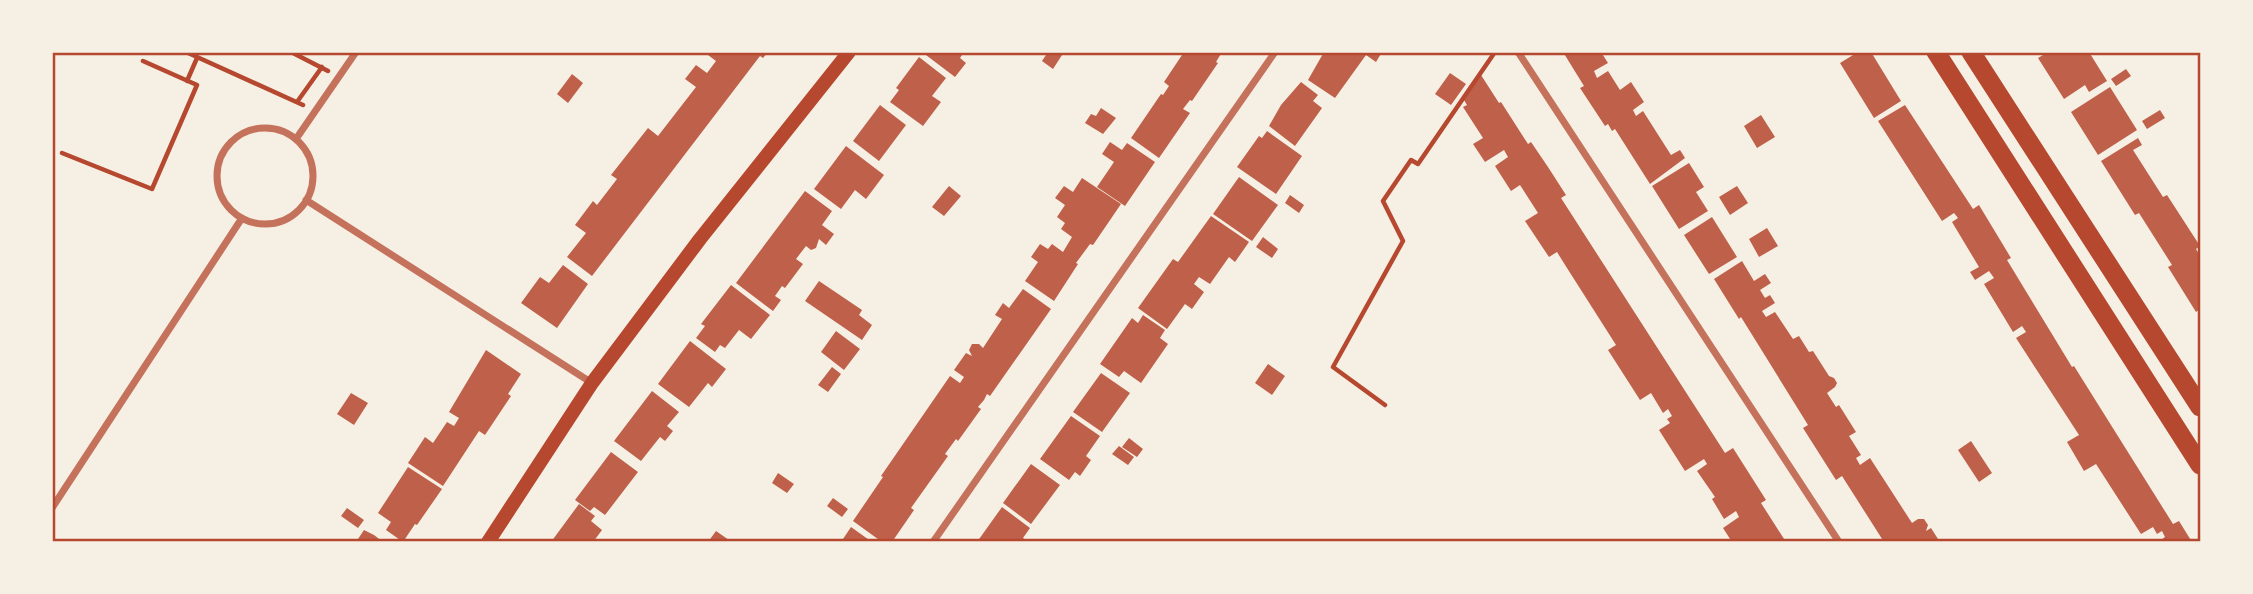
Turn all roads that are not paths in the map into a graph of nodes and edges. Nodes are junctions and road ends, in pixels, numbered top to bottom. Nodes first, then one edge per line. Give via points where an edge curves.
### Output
1 (356, 52) edge
2 (849, 52) edge
3 (1275, 52) edge
4 (1518, 52) edge
5 (1936, 52) edge
6 (1971, 52) edge
7 (296, 139) junction
8 (306, 200) junction
9 (242, 218) junction
10 (592, 383) junction
11 (2200, 407) edge
12 (2200, 466) edge
13 (52, 508) edge
14 (488, 541) edge
15 (933, 541) edge
16 (1839, 541) edge

1 - 7 street
2 - 10 main road
3 - 15 street
4 - 16 street
5 - 12 highway
6 - 11 highway
7 - 8 street via 313,168
7 - 9 street via 272,128 256,129 227,146 219,160 220,193
8 - 9 street via 291,216 275,223
8 - 10 street
9 - 13 street
10 - 14 main road

